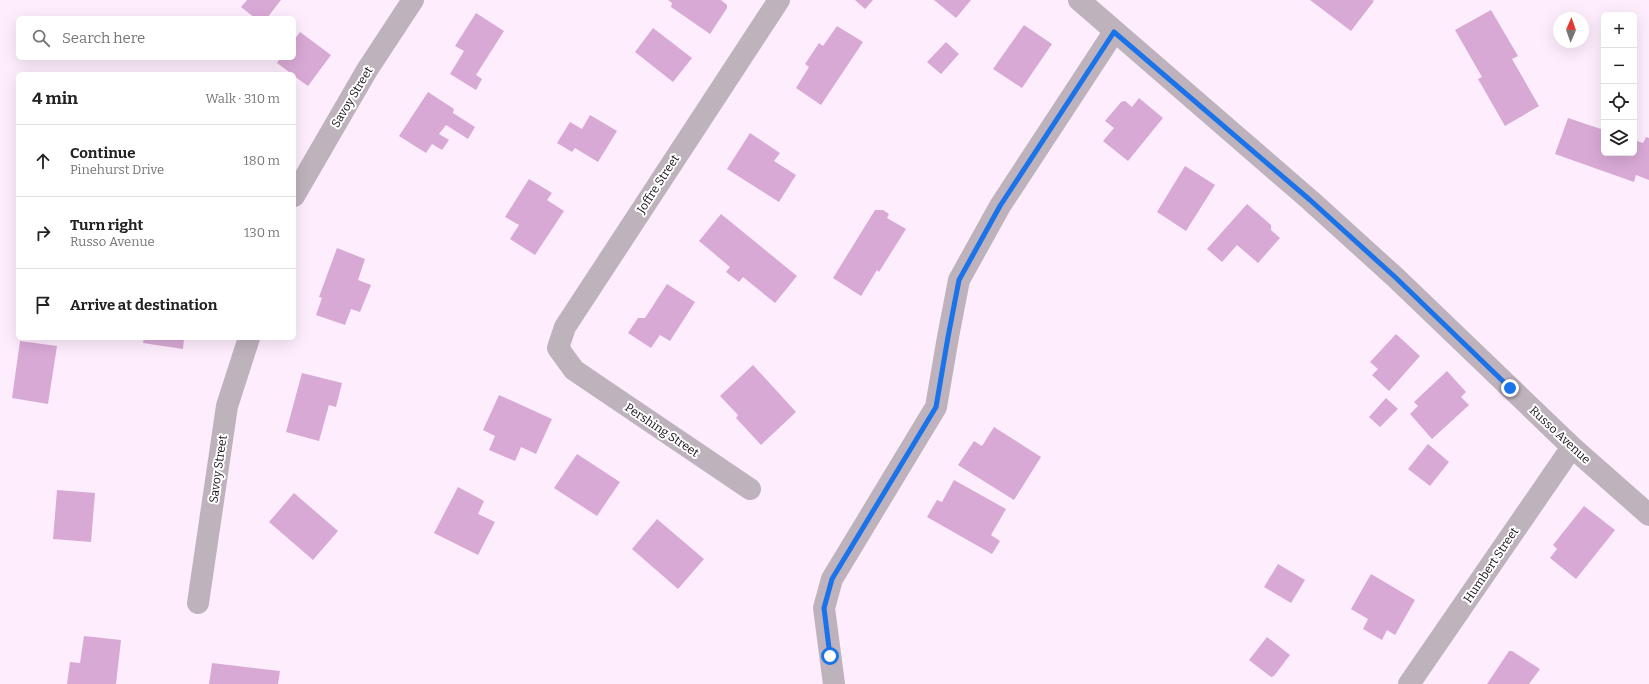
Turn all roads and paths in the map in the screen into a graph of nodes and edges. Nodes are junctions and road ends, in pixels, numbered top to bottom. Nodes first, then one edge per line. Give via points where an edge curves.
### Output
1 (413, 0) edge
2 (779, 0) edge
3 (1079, 0) edge
4 (1114, 32) junction
5 (296, 193) edge
6 (248, 340) edge
7 (574, 370) joint
8 (1572, 447) junction
9 (750, 489) dead end
10 (1649, 515) edge
11 (198, 603) dead end
12 (834, 684) edge
13 (1409, 684) edge

1 - 5 street, Savoy Street via 367,70
2 - 7 street, Joffre Street via 565,327 558,348
3 - 4 street, Russo Avenue
4 - 8 street, Russo Avenue via 1395,277
4 - 12 street via 1000,206 959,280 936,407 832,579 824,608
6 - 11 street, Savoy Street via 227,406
7 - 9 street, Pershing Street
8 - 10 street, Russo Avenue
8 - 13 street, Humbert Street

